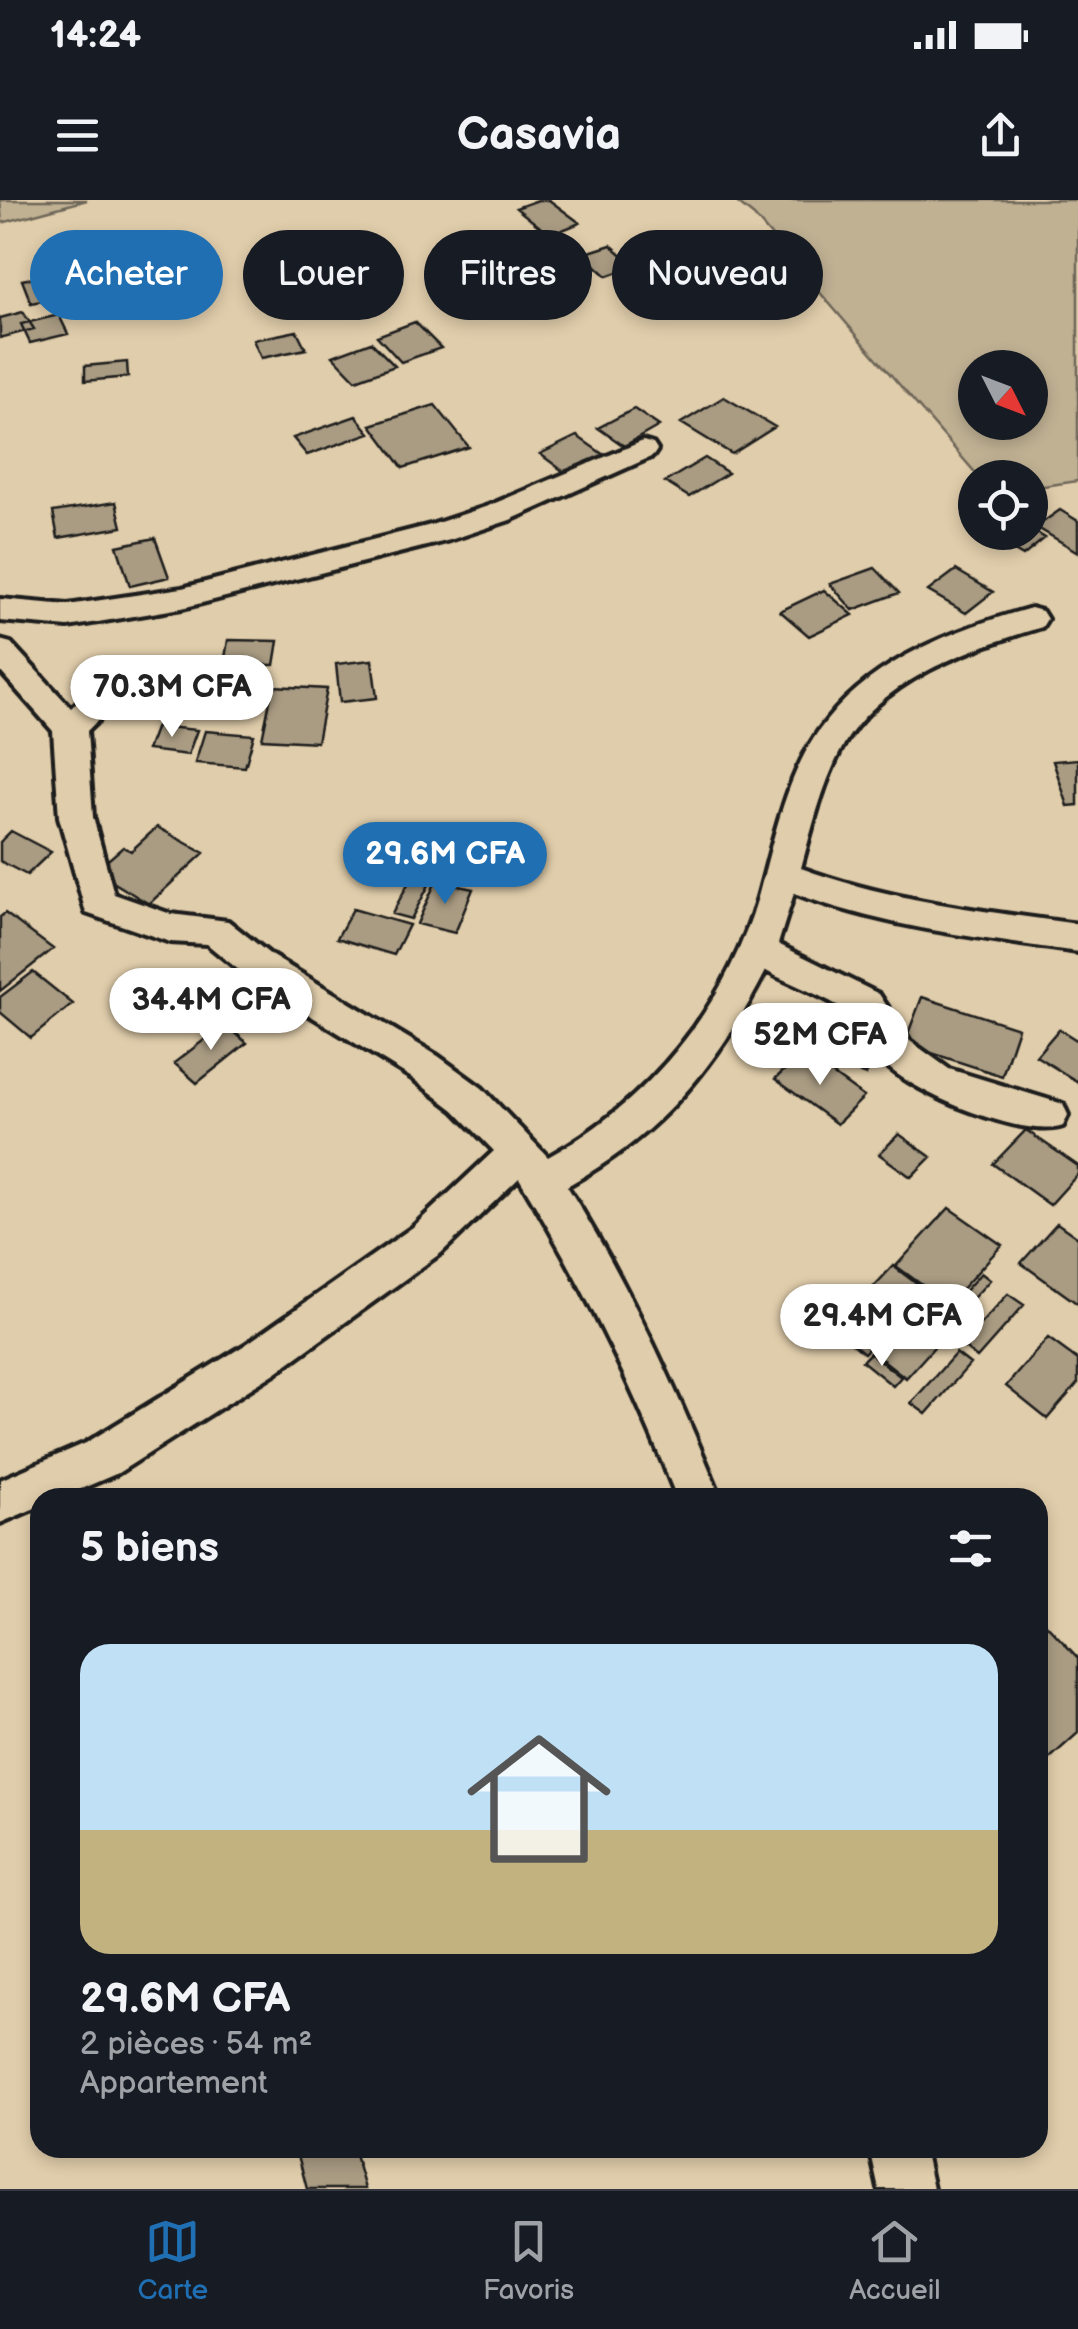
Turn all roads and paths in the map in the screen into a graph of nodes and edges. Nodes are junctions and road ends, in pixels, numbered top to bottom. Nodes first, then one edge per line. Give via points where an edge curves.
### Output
1 (644, 450) dead end
2 (0, 610) edge
3 (1031, 619) dead end
4 (0, 650) edge
5 (239, 684) dead end
6 (70, 728) junction
7 (781, 874) junction
8 (1078, 938) edge
9 (757, 950) junction
10 (1049, 1115) dead end
11 (530, 1167) junction
12 (32, 1488) edge
13 (695, 1488) edge
14 (30, 1489) edge
15 (0, 1502) edge
16 (899, 2158) edge
17 (906, 2189) edge

1 - 2 street via 439,533 182,598 68,616
3 - 7 street via 966,638 895,676 835,732
4 - 6 street
5 - 6 street via 156,674 120,683
6 - 11 street via 68,770 78,836 98,903 170,928 214,931 309,999 426,1066 468,1099
7 - 8 street via 853,901 927,917
7 - 9 street
9 - 10 street via 866,1004 897,1052 935,1080
9 - 11 street via 710,1032 636,1120 592,1152
11 - 12 street via 260,1360 102,1458
11 - 13 street via 582,1245
14 - 15 street
16 - 17 street

